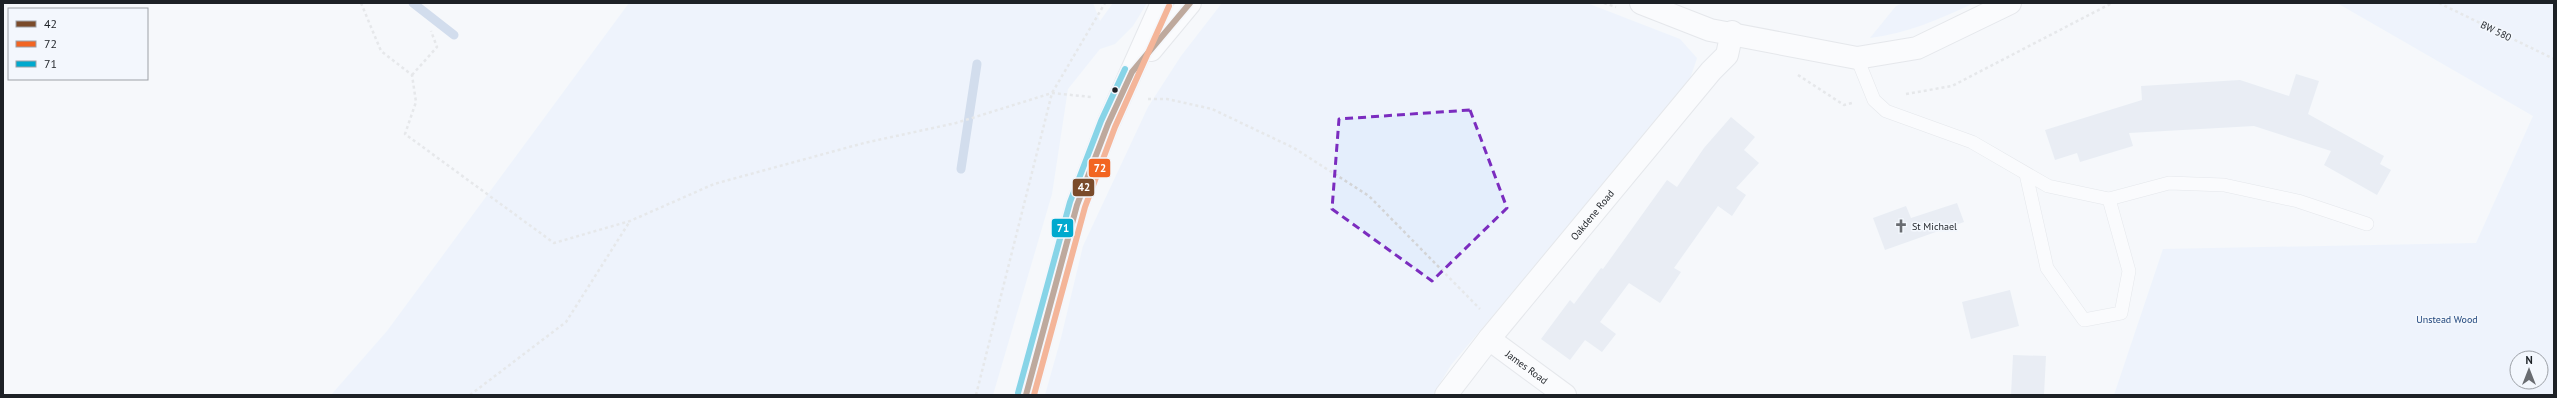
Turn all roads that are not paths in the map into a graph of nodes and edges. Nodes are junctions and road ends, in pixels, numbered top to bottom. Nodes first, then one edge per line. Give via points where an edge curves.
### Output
1 (1162, 3) edge
2 (1190, 3) edge
3 (1641, 3) edge
4 (2010, 3) edge
5 (1732, 32) junction
6 (1857, 58) junction
7 (1132, 72) junction
8 (2026, 174) junction
9 (2109, 199) junction
10 (2367, 224) dead end
11 (1494, 333) junction
12 (1026, 395) edge
13 (1446, 395) edge
14 (1565, 395) edge

1 - 7 main road
2 - 7 main road
3 - 5 main road via 1710,30
4 - 6 main road via 1917,48
5 - 6 main road via 1783,45
5 - 11 main road, Oakdene Road via 1727,55
6 - 8 lane via 1874,100 1886,111 1972,142
7 - 12 main road via 1077,205
8 - 9 lane via 2048,186
8 - 9 lane via 2047,268 2084,320 2122,313 2130,271
9 - 10 lane via 2169,183 2224,185 2298,201
11 - 13 main road, Oakdene Road
11 - 14 main road, James Road

